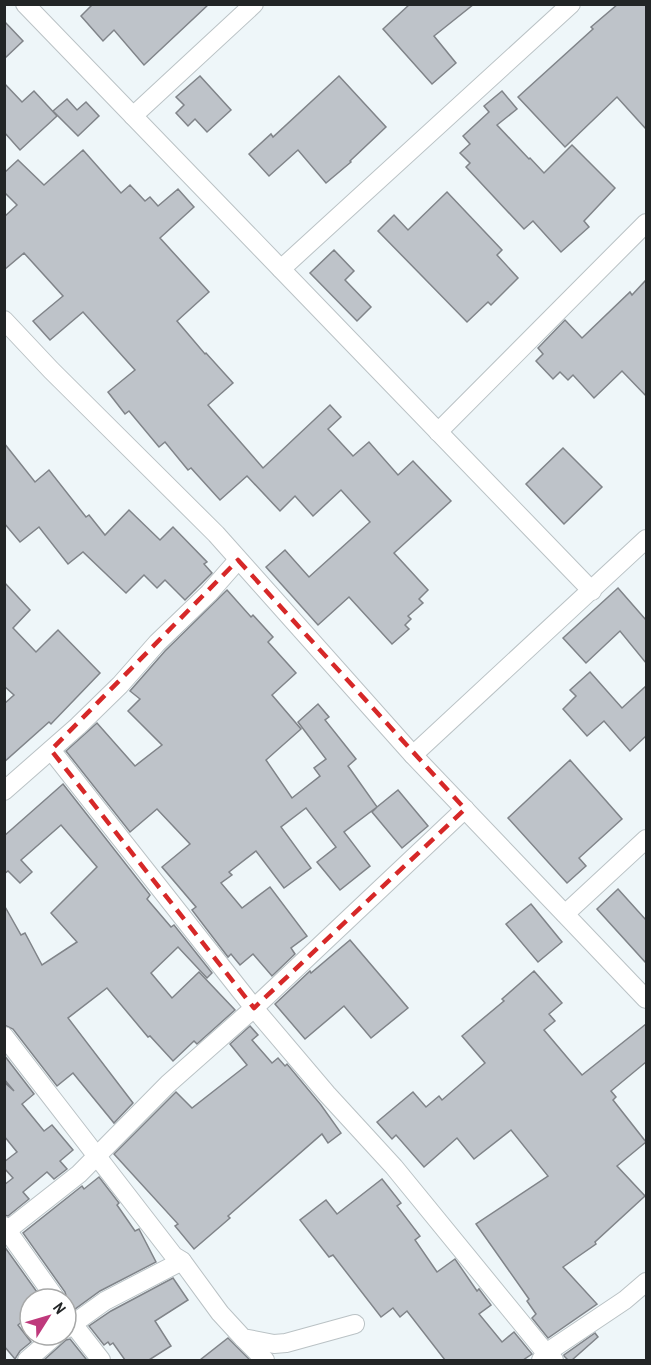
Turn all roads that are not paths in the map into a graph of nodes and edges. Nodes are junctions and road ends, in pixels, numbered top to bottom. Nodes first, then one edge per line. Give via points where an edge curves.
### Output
1 (25, 4) edge
2 (254, 4) edge
3 (572, 4) edge
4 (133, 116) junction
5 (646, 223) edge
6 (281, 270) junction
7 (4, 320) edge
8 (438, 432) junction
9 (646, 538) edge
10 (238, 560) junction
11 (592, 591) junction
12 (51, 750) junction
13 (413, 755) junction
14 (4, 791) edge
15 (465, 809) junction
16 (646, 839) edge
17 (565, 914) junction
18 (646, 999) edge
19 (254, 1008) junction
20 (4, 1036) edge
21 (98, 1155) junction
22 (6, 1230) edge
23 (182, 1261) junction
24 (646, 1282) edge
25 (47, 1287) edge
26 (78, 1317) edge
27 (355, 1324) dead end
28 (78, 1334) edge
29 (243, 1338) junction
30 (43, 1347) edge
31 (547, 1358) edge
32 (27, 1360) edge
33 (101, 1360) edge
34 (265, 1360) edge

1 - 4 street
2 - 4 street
3 - 6 street
4 - 6 street
5 - 8 street
6 - 8 street
7 - 10 street
8 - 11 street
9 - 11 street
10 - 12 street via 120,685
10 - 13 street
11 - 13 street
12 - 14 street
12 - 19 street
13 - 15 street
15 - 17 street
15 - 19 street
16 - 17 street
17 - 18 street
19 - 21 street via 168,1084
19 - 31 street via 394,1167
20 - 21 street
21 - 22 street
21 - 23 street via 174,1256
22 - 25 street
23 - 26 street
23 - 29 street
24 - 31 street
27 - 29 street via 286,1343
28 - 33 street
29 - 34 street
30 - 32 street

